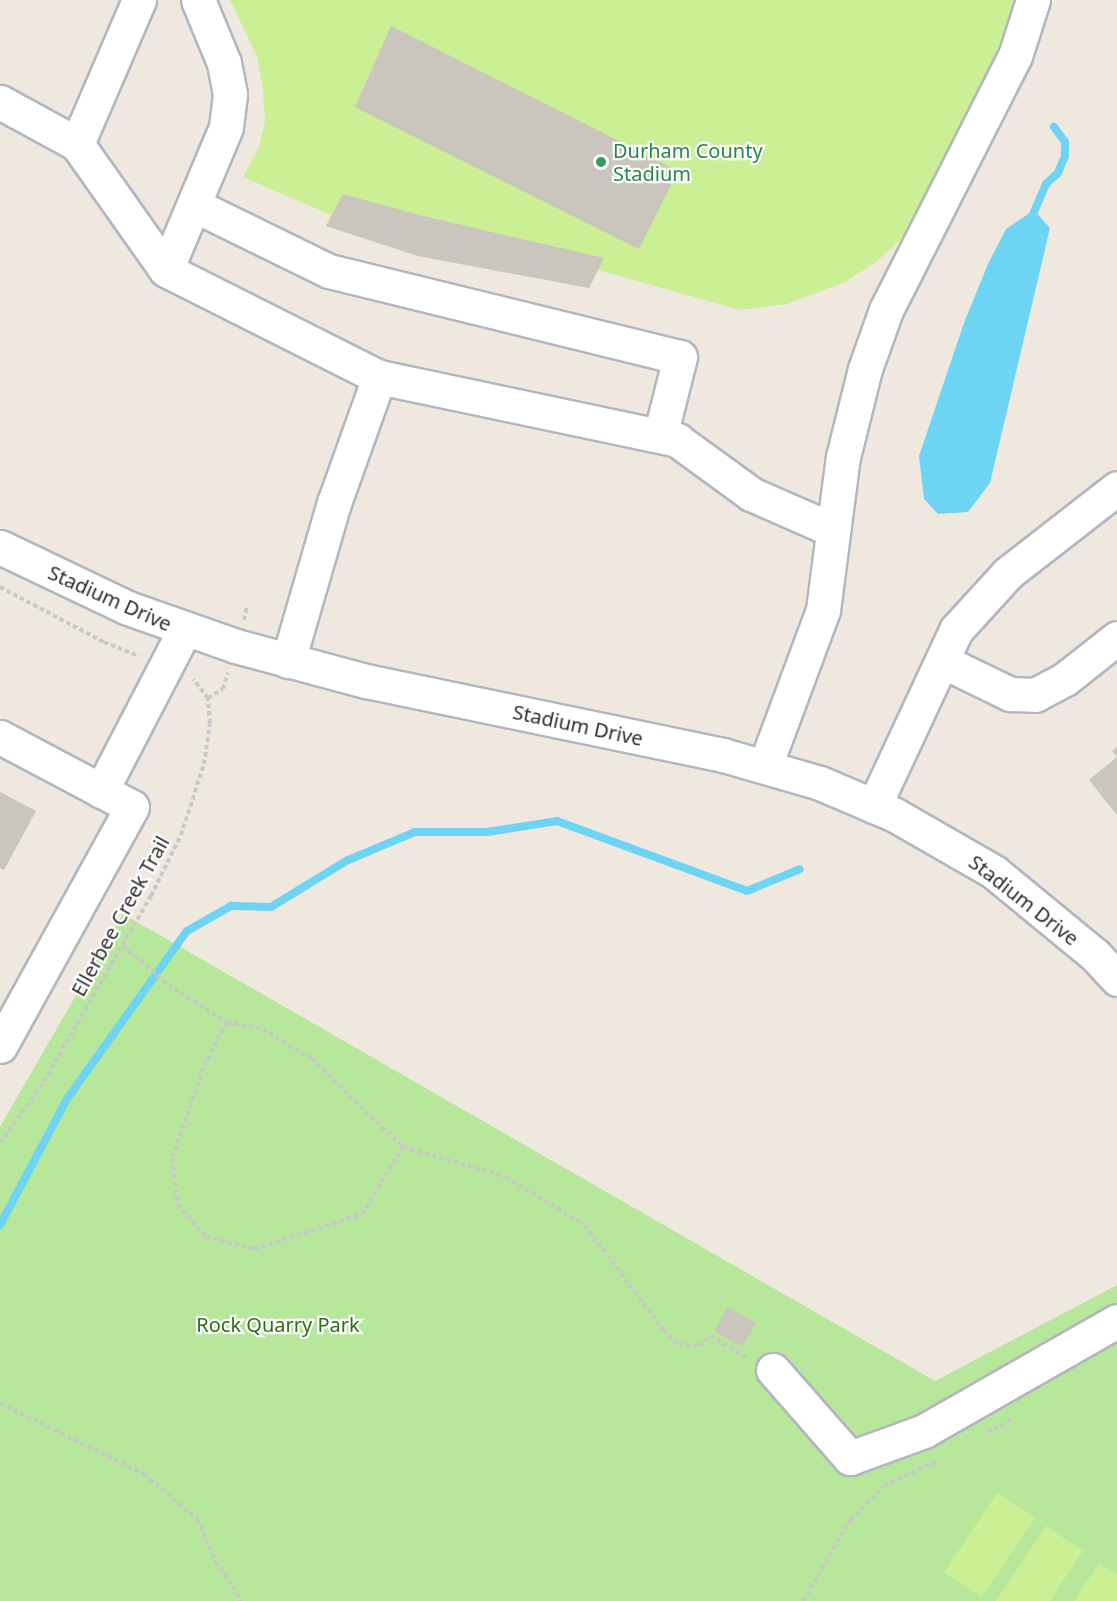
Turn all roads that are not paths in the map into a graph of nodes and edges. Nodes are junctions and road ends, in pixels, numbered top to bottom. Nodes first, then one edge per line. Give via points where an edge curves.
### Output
1 (140, 0) edge
2 (198, 0) edge
3 (1033, 0) edge
4 (0, 102) edge
5 (77, 144) junction
6 (194, 205) junction
7 (166, 270) junction
8 (379, 377) junction
9 (660, 436) junction
10 (1117, 488) edge
11 (833, 530) junction
12 (0, 546) edge
13 (184, 631) junction
14 (1117, 638) edge
15 (288, 661) junction
16 (942, 661) junction
17 (0, 737) edge
18 (765, 766) junction
19 (101, 791) junction
20 (874, 806) junction
21 (1117, 979) edge
22 (0, 1046) edge
23 (1117, 1321) edge
24 (773, 1370) road end

1 - 5 street
2 - 6 street via 224,63 230,94 226,127
3 - 11 street via 1015,56 886,310 865,369 843,457
4 - 5 street
5 - 7 street
6 - 7 street
6 - 9 street via 329,271 680,357
7 - 8 street
8 - 9 street
8 - 15 street via 334,503
9 - 11 street via 677,440 751,494
10 - 16 street via 983,597 956,630
11 - 18 street via 823,610
12 - 13 street, Stadium Drive
13 - 15 street, Stadium Drive
13 - 19 street
14 - 16 street via 1065,679 1035,695 1010,694
15 - 18 street, Stadium Drive
16 - 20 street
17 - 19 street
18 - 20 street, Stadium Drive
19 - 22 street via 132,807
20 - 21 street, Stadium Drive via 994,872 1046,913
23 - 24 street via 924,1431 850,1458

